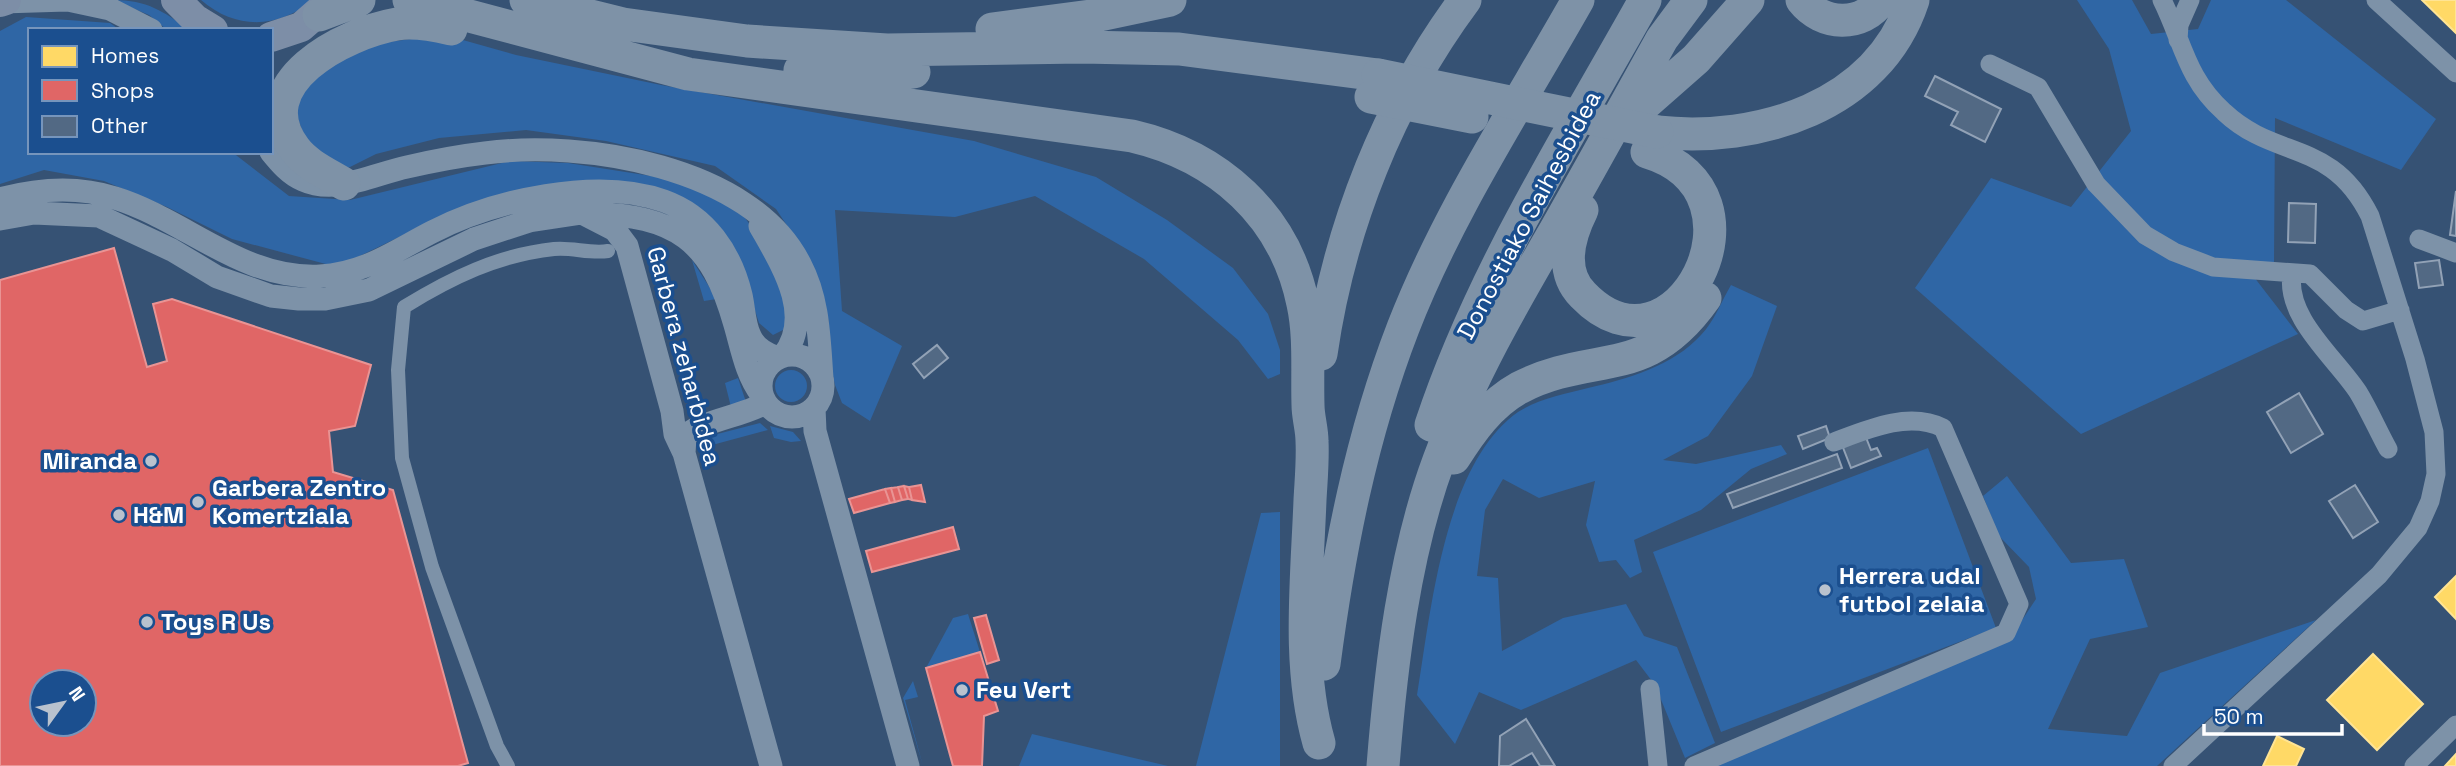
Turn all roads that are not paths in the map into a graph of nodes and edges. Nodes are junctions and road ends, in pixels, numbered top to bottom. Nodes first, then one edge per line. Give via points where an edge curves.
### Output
1 (67, 0) edge
2 (359, 0) edge
3 (410, 0) edge
4 (526, 0) edge
5 (1102, 0) edge
6 (1170, 0) edge
7 (1465, 0) edge
8 (1578, 0) edge
9 (1645, 0) edge
10 (1691, 0) edge
11 (1748, 0) edge
12 (1802, 0) edge
13 (1881, 0) edge
14 (1913, 0) edge
15 (2162, 0) edge
16 (2190, 0) edge
17 (2376, 0) edge
18 (3, 1) edge
19 (175, 1) edge
20 (325, 7) edge
21 (146, 28) edge
22 (210, 28) edge
23 (909, 38) junction
24 (2178, 41) junction
25 (276, 42) edge
26 (822, 44) junction
27 (599, 52) junction
28 (1990, 64) dead end
29 (2456, 73) edge
30 (688, 74) junction
31 (1375, 86) junction
32 (1647, 131) junction
33 (258, 154) edge
34 (273, 154) edge
35 (303, 181) junction
36 (344, 184) junction
37 (0, 199) edge
38 (750, 208) junction
39 (583, 213) junction
40 (0, 219) edge
41 (2419, 239) dead end
42 (608, 251) dead end
43 (2456, 253) edge
44 (2292, 273) junction
45 (742, 300) junction
46 (2394, 312) junction
47 (798, 323) junction
48 (781, 357) junction
49 (822, 378) junction
50 (763, 399) junction
51 (814, 408) junction
52 (1312, 441) junction
53 (1834, 442) dead end
54 (2388, 449) dead end
55 (684, 453) junction
56 (1424, 508) junction
57 (1650, 689) dead end
58 (2456, 725) edge
59 (1319, 755) edge
60 (508, 766) edge
61 (771, 766) edge
62 (908, 766) edge
63 (1365, 766) edge
64 (1382, 766) edge
65 (1658, 766) edge
66 (1693, 766) edge
67 (2173, 766) edge
68 (2414, 766) edge

1 - 18 street
1 - 21 street via 110,9
2 - 20 highway
3 - 27 highway
4 - 26 highway via 671,33
5 - 23 highway
6 - 23 highway via 1099,15
7 - 52 highway via 1419,73 1370,170 1327,313
8 - 59 highway via 1482,162 1403,328 1354,485 1331,608
9 - 63 highway, Donostiako Saihesbidea via 1507,249 1435,412 1395,543 1379,631
10 - 32 highway
10 - 56 highway via 1662,39 1480,366 1438,461
11 - 32 highway via 1696,59
12 - 13 highway via 1826,18 1848,21 1863,16
14 - 32 highway via 1884,53 1844,91 1818,107 1786,121 1732,133
15 - 24 street
16 - 24 street via 2179,25
17 - 29 street
19 - 22 main road
20 - 25 main road
23 - 26 highway
24 - 46 street via 2194,76 2225,114 2265,138 2328,164 2357,193 2371,224
26 - 31 highway via 887,50 1179,49
27 - 30 highway
27 - 31 highway via 713,65 841,72 1148,71
28 - 44 street via 2038,87 2096,184 2145,235 2213,267
30 - 36 highway via 593,62 422,23 375,29 310,62 285,96 284,120 296,150
30 - 52 highway via 1132,136 1161,143 1207,164 1262,214 1288,257 1303,304
31 - 32 highway, bridge
32 - 32 highway via 1696,185 1708,211 1711,238 1701,272 1682,300 1658,316 1628,320 1611,316 1579,292 1568,260 1573,228
32 - 56 highway via 1672,140 1699,164 1723,204 1726,242 1708,295 1685,325 1655,348 1609,365 1545,378 1497,402 1463,444
33 - 35 street
34 - 35 street
35 - 36 street
36 - 38 street via 449,158 527,150 676,170 717,186
37 - 45 street via 86,190 141,208 259,268 291,276 321,276 372,264 461,218 521,201 592,191 637,194 668,202 707,229 726,253
38 - 47 street via 784,272
38 - 49 street via 783,238 807,277 817,316
39 - 40 street via 518,224 474,239 369,290 325,299 271,296 244,288 99,216 34,213
39 - 50 street via 655,220 697,247 715,267 752,382
39 - 55 street, Garbera zeharbidea via 624,240 675,434
41 - 43 street
42 - 60 street via 554,249 520,255 464,273 404,307 398,370 402,458 432,567
44 - 46 street via 2310,274 2363,321
44 - 54 street via 2289,291 2315,338 2357,392
45 - 47 street via 755,329 765,339 785,339
45 - 48 street via 754,343 765,353
46 - 67 street via 2430,414 2436,450 2430,501 2418,528 2354,601
47 - 48 street via 793,342
48 - 49 street via 804,358
48 - 50 street via 763,373
49 - 51 street via 822,395
50 - 51 street via 775,413 789,418
50 - 55 street via 752,412 694,428 685,437
51 - 62 street via 815,431
52 - 59 highway via 1306,641 1308,702
53 - 66 street via 1874,427 1926,419 1942,428 2019,604 2006,633
55 - 61 street, Garbera zeharbidea
56 - 64 highway via 1393,664
57 - 65 street
58 - 68 street

